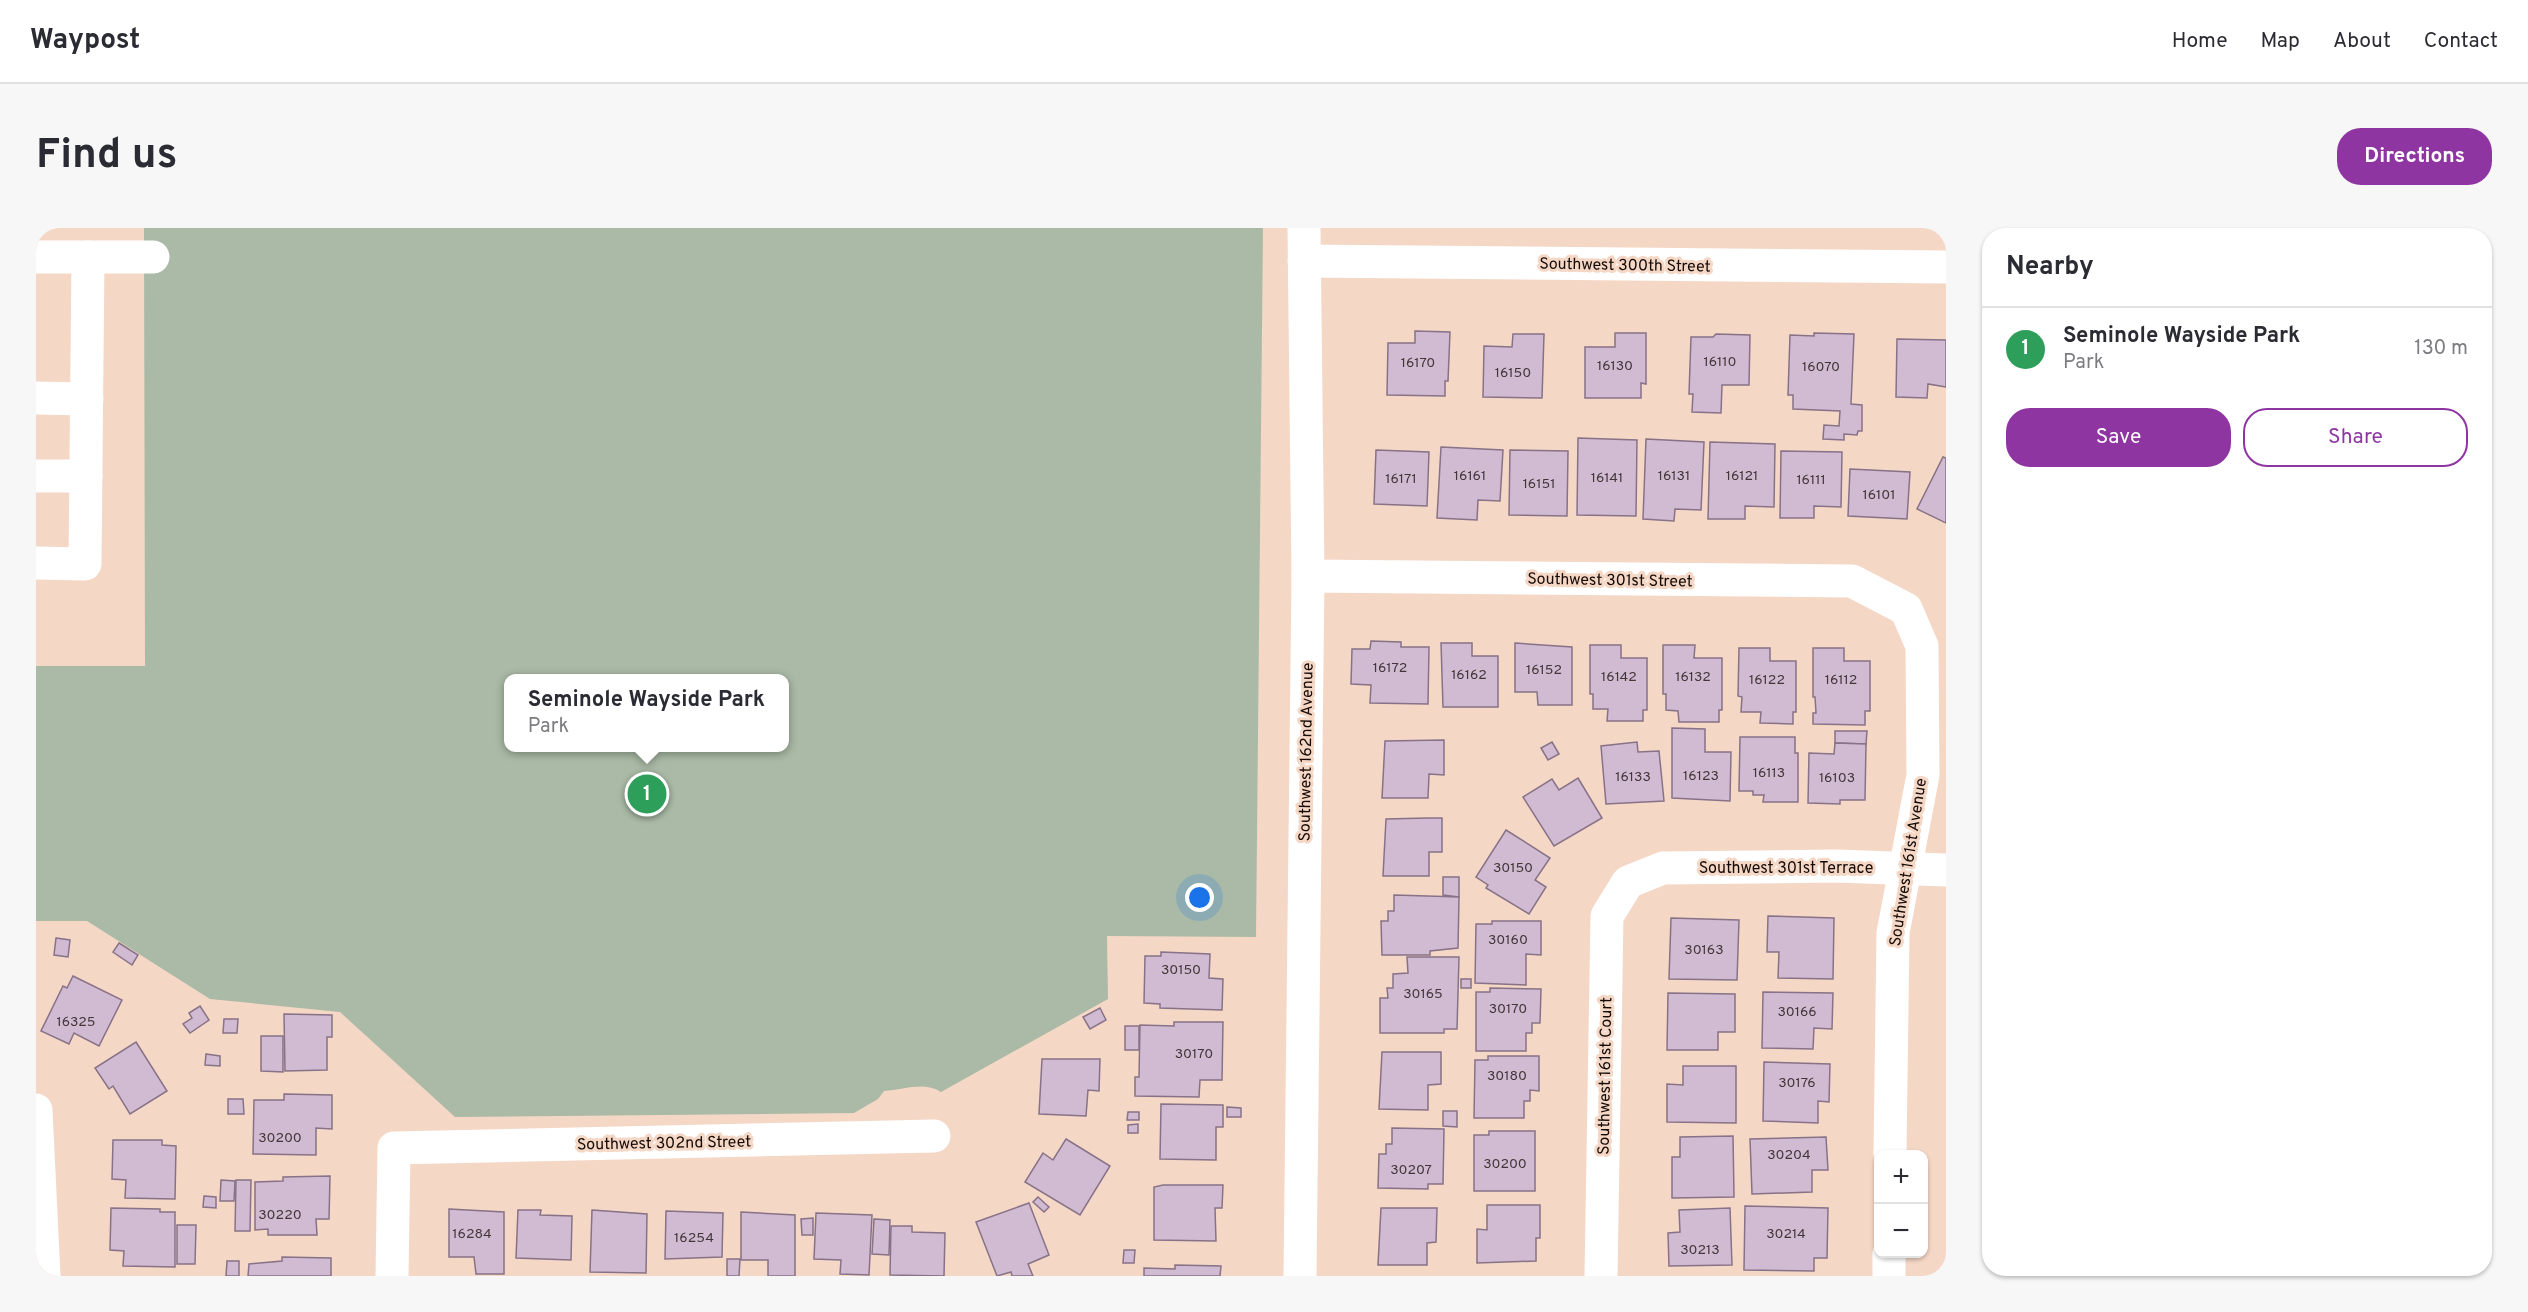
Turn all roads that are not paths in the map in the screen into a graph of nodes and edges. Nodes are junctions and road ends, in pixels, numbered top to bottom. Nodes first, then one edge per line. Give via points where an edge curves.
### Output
1 (1304, 228) edge
2 (36, 257) edge
3 (88, 257) junction
4 (153, 257) dead end
5 (1304, 261) junction
6 (1946, 267) edge
7 (36, 398) edge
8 (87, 399) junction
9 (36, 476) edge
10 (86, 476) junction
11 (36, 563) edge
12 (1308, 576) junction
13 (1906, 609) joint
14 (1905, 868) junction
15 (1946, 870) edge
16 (1628, 882) joint
17 (36, 1110) edge
18 (934, 1136) dead end
19 (1890, 1150) edge
20 (1889, 1258) edge
21 (44, 1276) edge
22 (393, 1276) edge
23 (1300, 1276) edge
24 (1601, 1276) edge
25 (1889, 1276) edge

1 - 5 street, Southwest 162nd Avenue
2 - 3 street
3 - 4 street
3 - 8 street
5 - 6 street, Southwest 300th Street
5 - 12 street, Southwest 162nd Avenue
7 - 8 street
8 - 10 street
9 - 10 street
10 - 11 street via 86,564
12 - 13 street, Southwest 301st Street via 1852,581
12 - 23 street, Southwest 162nd Avenue
13 - 14 street, Southwest 161st Avenue via 1922,646 1923,775
14 - 15 street, Southwest 301st Terrace
14 - 16 street, Southwest 301st Terrace via 1664,868
14 - 19 street, Southwest 161st Avenue via 1893,933
16 - 24 street, Southwest 161st Court via 1607,916
17 - 21 street
18 - 22 street, Southwest 302nd Street via 394,1148
20 - 25 street

